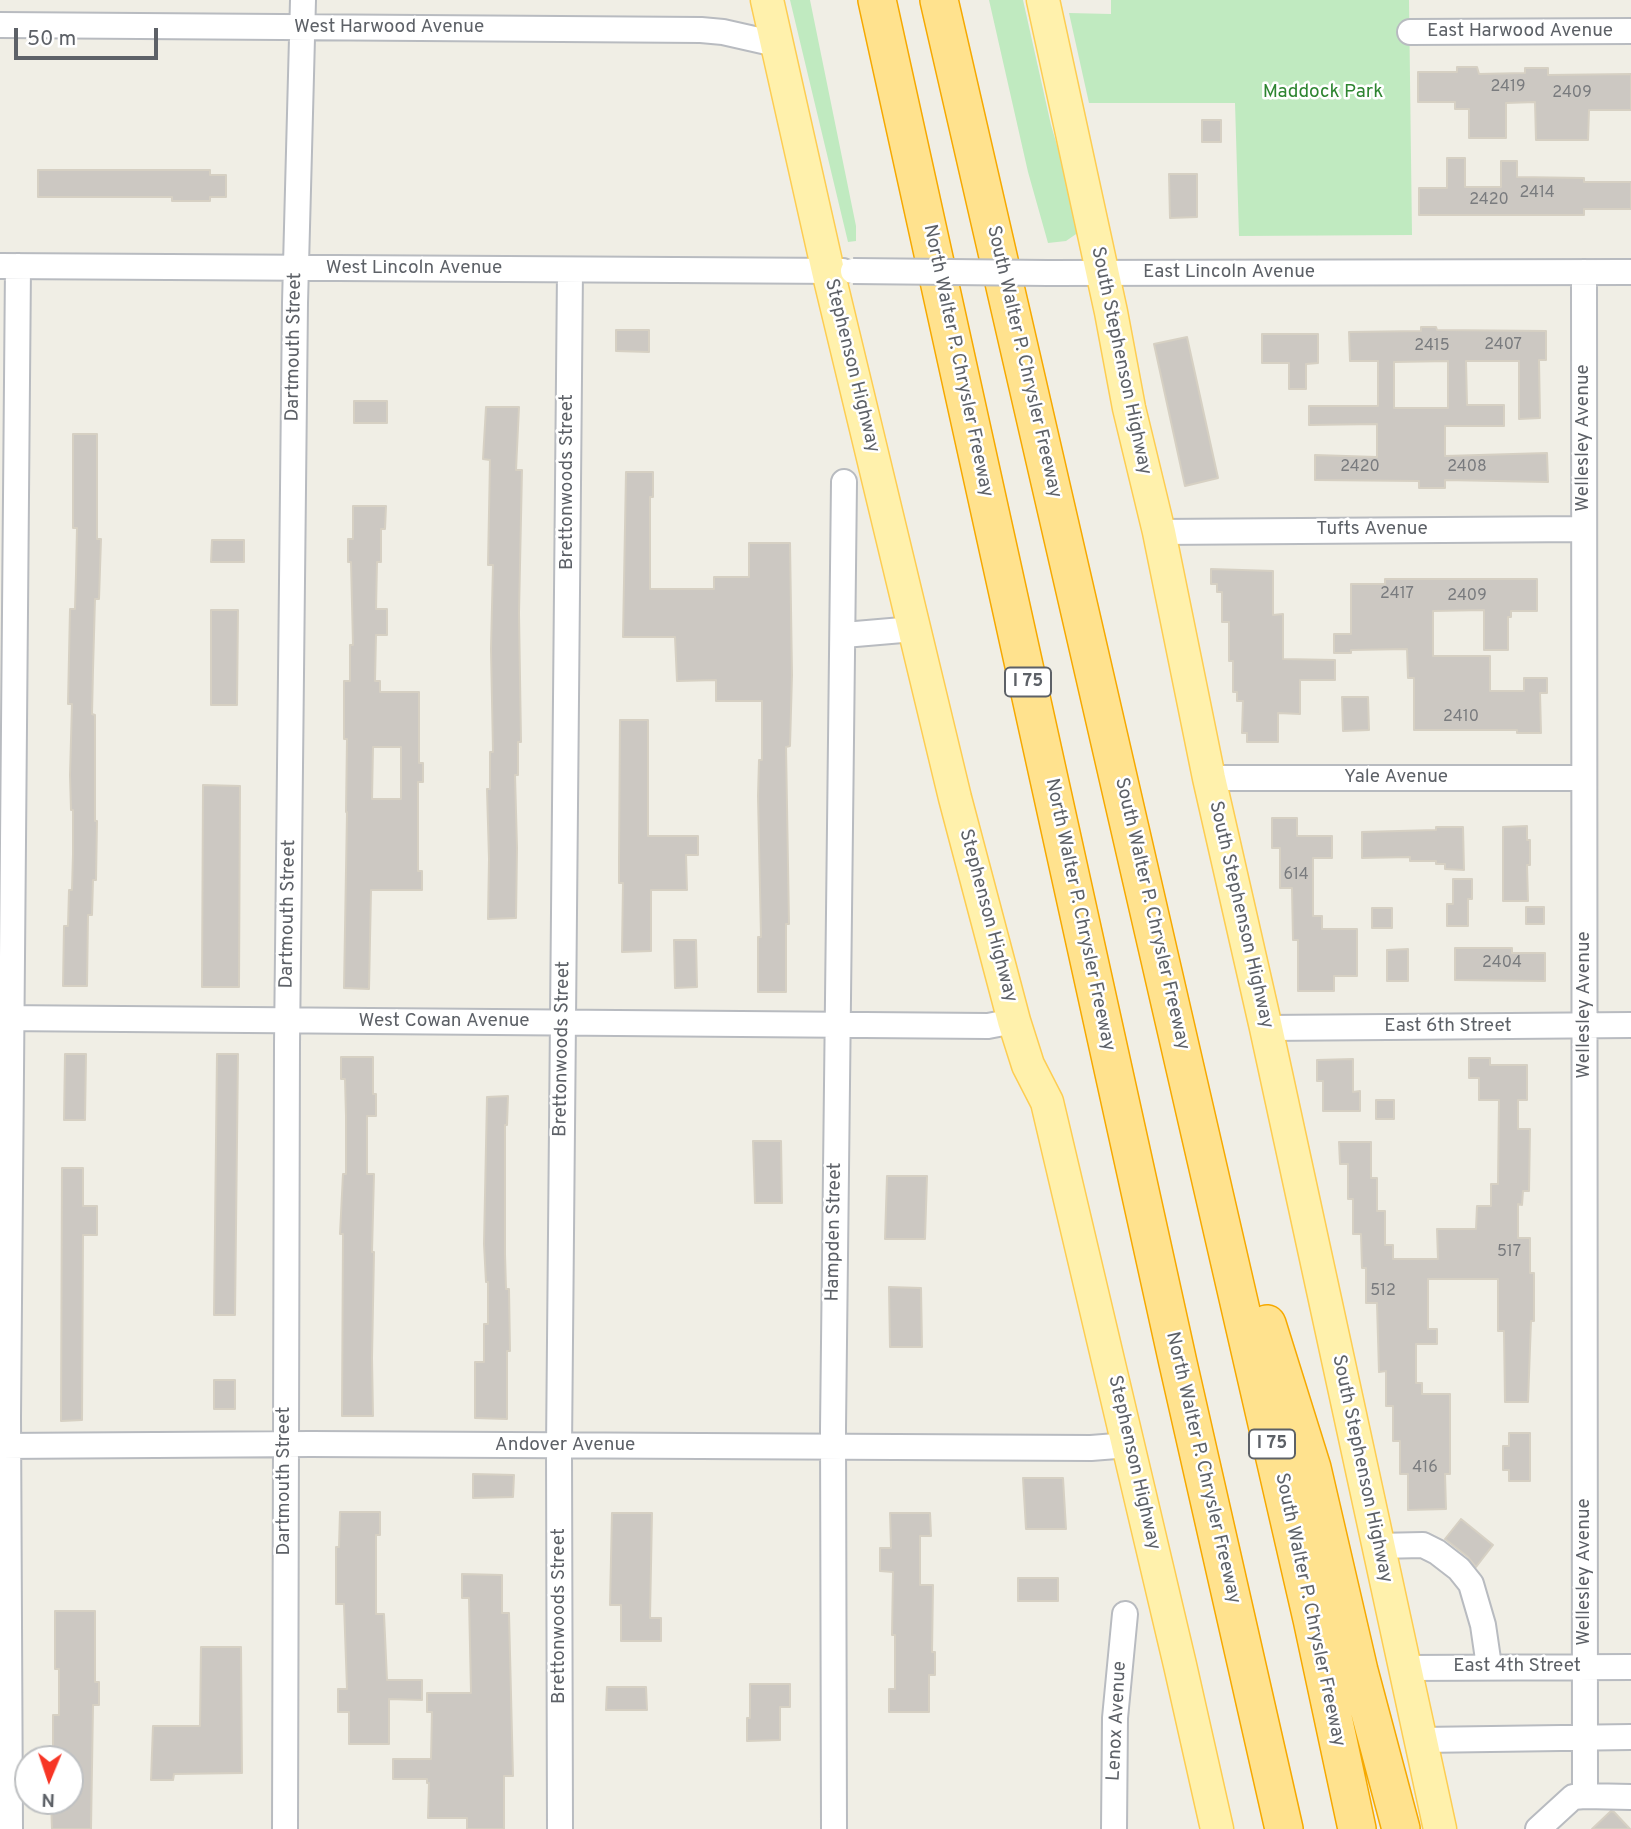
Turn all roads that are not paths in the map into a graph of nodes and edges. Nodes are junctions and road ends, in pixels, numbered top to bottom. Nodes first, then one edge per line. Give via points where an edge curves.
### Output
1 (303, 0) edge
2 (766, 0) edge
3 (877, 0) edge
4 (939, 0) edge
5 (1043, 0) edge
6 (0, 24) edge
7 (302, 27) junction
8 (1631, 31) edge
9 (1410, 32) dead end
10 (776, 44) junction
11 (9, 266) edge
12 (296, 268) junction
13 (570, 270) junction
14 (840, 271) junction
15 (1584, 272) junction
16 (1631, 272) edge
17 (1102, 273) junction
18 (844, 482) dead end
19 (1584, 529) junction
20 (1159, 533) junction
21 (914, 629) junction
22 (844, 635) junction
23 (1209, 778) junction
24 (1584, 778) junction
25 (6, 1018) edge
26 (287, 1021) junction
27 (1014, 1021) junction
28 (564, 1023) junction
29 (838, 1025) junction
30 (1584, 1026) junction
31 (1631, 1026) edge
32 (1266, 1028) junction
33 (1184, 1059) junction
34 (285, 1444) junction
35 (1129, 1445) junction
36 (4, 1446) edge
37 (559, 1447) junction
38 (833, 1447) junction
39 (1377, 1546) junction
40 (1125, 1614) dead end
41 (1489, 1666) junction
42 (1585, 1667) junction
43 (1631, 1667) edge
44 (1404, 1668) junction
45 (1586, 1737) junction
46 (1631, 1737) edge
47 (1421, 1740) junction
48 (1586, 1796) junction
49 (1631, 1797) edge
50 (10, 1829) edge
51 (285, 1829) edge
52 (559, 1829) edge
53 (834, 1829) edge
54 (1114, 1829) edge
55 (1217, 1829) edge
56 (1284, 1829) edge
57 (1357, 1829) edge
58 (1401, 1829) edge
59 (1440, 1829) edge
60 (1538, 1829) edge

1 - 7 street, Dartmouth Street
2 - 10 main road, Stephenson Highway
3 - 56 highway, North Walter P. Chrysler Freeway / I 75
4 - 33 highway, South Walter P. Chrysler Freeway / I 75
5 - 17 main road, South Stephenson Highway
6 - 7 street, West Harwood Avenue
7 - 10 street, West Harwood Avenue via 701,30
7 - 12 street, Dartmouth Street
8 - 9 street, East Harwood Avenue
10 - 14 main road, Stephenson Highway
11 - 12 street, West Lincoln Avenue
11 - 25 street
12 - 13 street, West Lincoln Avenue
12 - 26 street, Dartmouth Street
13 - 14 street, West Lincoln Avenue
13 - 28 street, Brettonwoods Street
14 - 17 street, East Lincoln Avenue, bridge
14 - 21 main road, Stephenson Highway
15 - 16 street, East Lincoln Avenue
15 - 17 street, East Lincoln Avenue
15 - 19 street, Wellesley Avenue
17 - 20 main road, South Stephenson Highway
18 - 22 street, Hampden Street
19 - 20 street, Tufts Avenue
19 - 24 street, Wellesley Avenue
20 - 23 main road, South Stephenson Highway
21 - 22 street
21 - 27 main road, Stephenson Highway
22 - 29 street, Hampden Street
23 - 24 street, Yale Avenue
23 - 32 main road, South Stephenson Highway
24 - 30 street, Wellesley Avenue
25 - 26 street, West Cowan Avenue
25 - 36 street
26 - 28 street, West Cowan Avenue
26 - 34 street, Dartmouth Street
27 - 29 street, West Cowan Avenue via 988,1026
27 - 35 main road, Stephenson Highway via 1028,1065 1047,1102
28 - 29 street, West Cowan Avenue
28 - 37 street, Brettonwoods Street
29 - 38 street, Hampden Street
30 - 31 street, East 6th Street
30 - 32 street, East 6th Street
30 - 42 street, Wellesley Avenue
32 - 39 main road, South Stephenson Highway
33 - 57 highway, South Walter P. Chrysler Freeway / I 75
33 - 58 highway via 1310,1461
34 - 36 street, Andover Avenue
34 - 37 street, Andover Avenue
34 - 51 street, Dartmouth Street
35 - 38 street, Andover Avenue
35 - 55 main road, Stephenson Highway
36 - 50 street
37 - 38 street, Andover Avenue
37 - 52 street, Brettonwoods Street
38 - 53 street, Hampden Street
39 - 41 street via 1423,1545 1459,1569 1471,1584
39 - 44 main road, South Stephenson Highway
40 - 54 street, Lenox Avenue via 1115,1718
41 - 42 street, East 4th Street
41 - 44 street, East 4th Street
42 - 43 street, East 4th Street
42 - 45 street, Wellesley Avenue
44 - 47 main road, South Stephenson Highway
45 - 46 street
45 - 47 street
45 - 48 street, Wellesley Avenue
47 - 59 main road, South Stephenson Highway
48 - 49 street
48 - 60 street via 1573,1797

